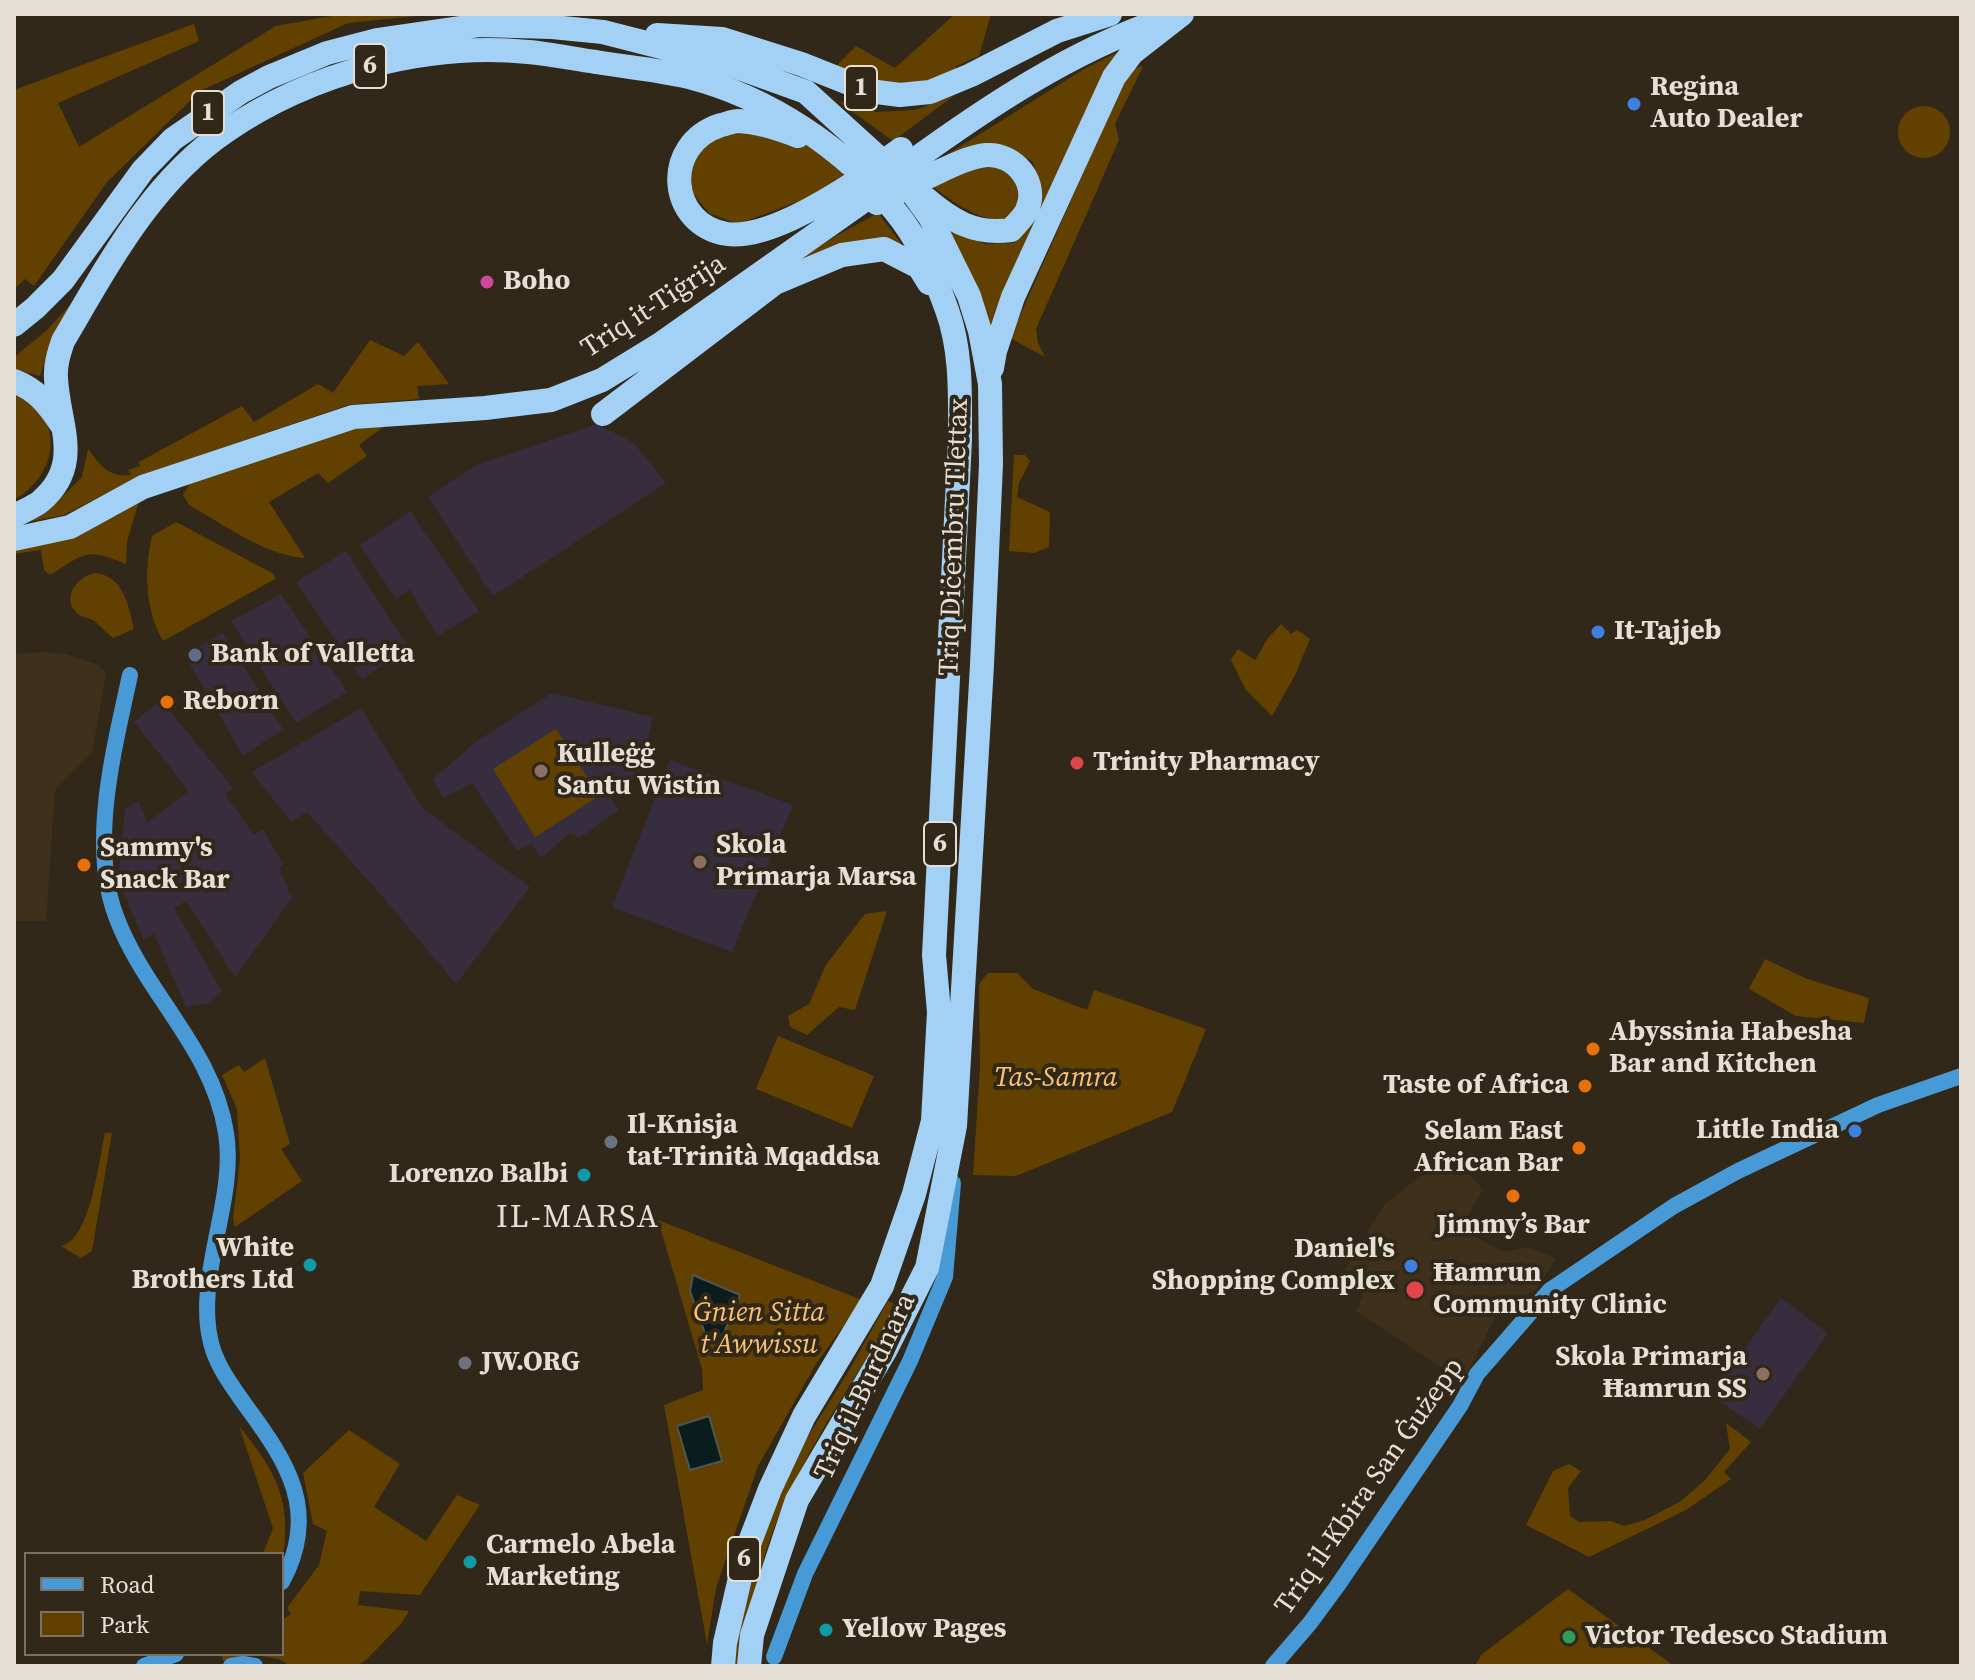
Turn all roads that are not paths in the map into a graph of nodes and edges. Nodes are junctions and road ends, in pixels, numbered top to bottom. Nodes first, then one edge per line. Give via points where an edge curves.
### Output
1 (1110, 14) edge
2 (1135, 14) edge
3 (1180, 14) edge
4 (603, 32) junction
5 (909, 168) junction
6 (861, 190) junction
7 (948, 312) junction
8 (14, 325) edge
9 (14, 381) edge
10 (990, 384) junction
11 (603, 414) dead end
12 (63, 426) junction
13 (14, 516) edge
14 (14, 539) edge
15 (130, 675) dead end
16 (1961, 1076) edge
17 (955, 1126) junction
18 (284, 1578) edge
19 (171, 1656) edge
20 (774, 1657) dead end
21 (144, 1666) edge
22 (231, 1666) edge
23 (255, 1666) edge
24 (723, 1666) edge
25 (749, 1666) edge
26 (1273, 1666) edge

1 - 4 highway, 1 via 1057,31 930,92 900,95 869,91 722,39
2 - 5 highway, Triq it-Tiġrija via 961,107
3 - 5 highway, Triq it-Tiġrija via 1143,26 1023,88 970,119
3 - 10 highway via 1132,53 1114,77 1013,297
4 - 5 highway, Triq Diċembru Tlettax / 6 via 728,64 806,92
4 - 8 highway, Triq Diċembru Tlettax / 1 via 480,25 419,32 327,53 269,77 173,139 143,170 63,280
5 - 6 highway, Triq it-Tiġrija, bridge
5 - 6 highway, bridge
5 - 10 highway, Triq Diċembru Tlettax / 6 via 969,296
6 - 6 highway via 796,135 736,121 693,140 682,157 679,180 693,217 726,234 781,222
6 - 7 highway, Triq Diċembru Tlettax / 6 via 896,211 919,246
6 - 12 highway, Triq Diċembru Tlettax / 6 via 802,129 770,109 688,77 527,51 423,56 338,75 296,91 224,132 143,212 63,341 56,378
6 - 14 highway, Triq it-Tiġrija via 818,232 602,380 551,400 353,417 143,487 70,527
7 - 11 highway via 919,267 884,249 842,255 775,283
7 - 24 highway, Triq Diċembru Tlettax / 6 via 960,375 960,440 934,955 939,1012 933,1121 882,1286 804,1416 746,1552
9 - 12 highway via 44,399
10 - 17 highway, Triq Diċembru Tlettax / 6 via 991,464
12 - 13 highway, Triq Diċembru Tlettax via 67,438 61,476 41,501
15 - 18 main road via 113,755 106,874 117,919 209,1073 222,1107 228,1172 212,1261 211,1342 229,1381 274,1444 296,1491 297,1540
16 - 26 main road, Triq il-Kbira San Ġużepp via 1878,1105 1738,1171 1674,1206 1550,1290 1477,1374 1330,1595
17 - 20 main road, Triq il-Burdnara via 945,1277 910,1361 805,1574
17 - 25 highway, Triq Diċembru Tlettax / 6 via 927,1268 797,1500 752,1635
19 - 21 main road
22 - 23 main road

